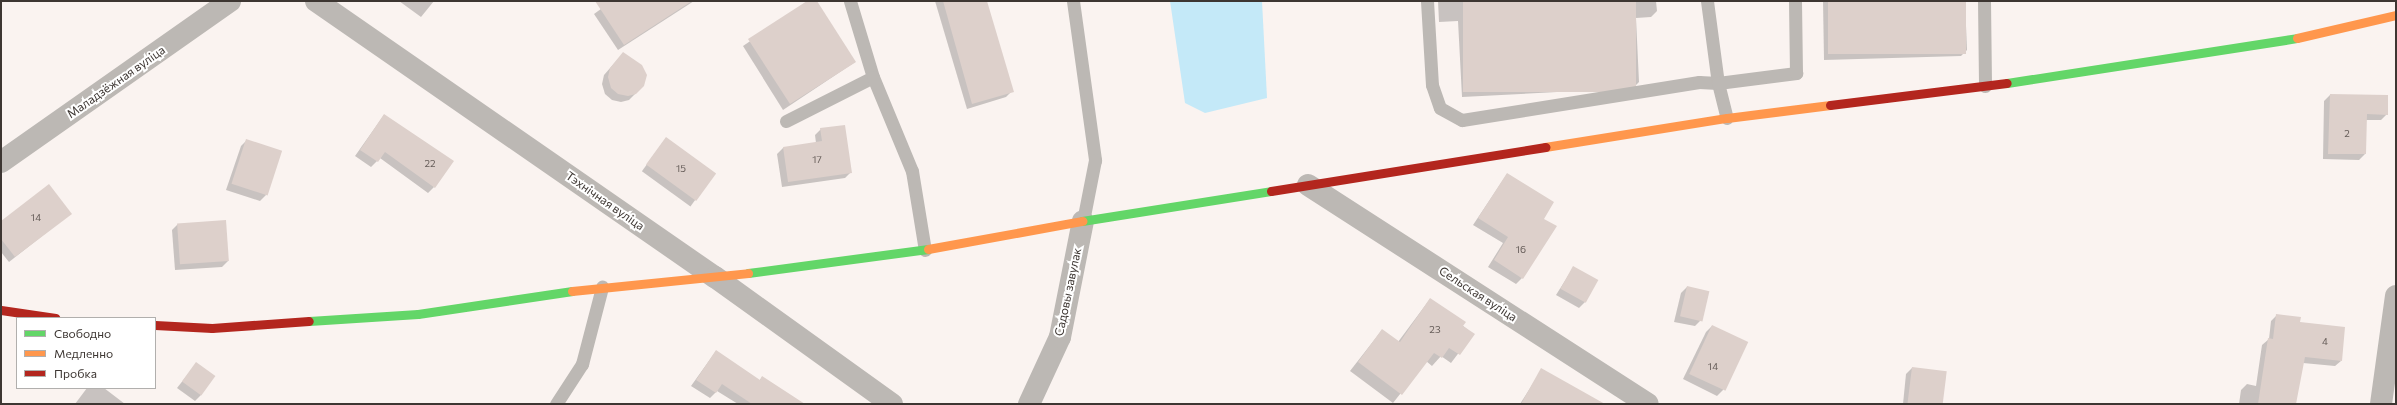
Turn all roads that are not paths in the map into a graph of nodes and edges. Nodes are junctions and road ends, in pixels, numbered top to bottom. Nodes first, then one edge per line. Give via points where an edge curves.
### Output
1 (230, 1) edge
2 (316, 1) edge
3 (850, 1) edge
4 (1073, 1) edge
5 (1427, 1) edge
6 (1707, 1) edge
7 (1795, 1) edge
8 (1984, 1) edge
9 (2396, 16) edge
10 (873, 77) junction
11 (1718, 83) junction
12 (1985, 86) junction
13 (1727, 118) junction
14 (786, 122) dead end
15 (1, 162) edge
16 (1308, 185) junction
17 (1083, 221) junction
18 (925, 250) junction
19 (715, 277) junction
20 (602, 287) junction
21 (2396, 296) edge
22 (1, 310) edge
23 (48, 317) edge
24 (156, 325) edge
25 (556, 404) edge
26 (892, 404) edge
27 (1028, 404) edge
28 (1648, 404) edge
29 (2381, 404) edge

1 - 15 street, Маладзёжная вуліца
2 - 19 street, Тэхнічная вуліца
3 - 10 lane
4 - 17 lane via 1095,160
5 - 11 lane via 1432,85 1440,108 1462,120 1699,82
6 - 11 lane
7 - 11 lane via 1796,73
8 - 12 lane
9 - 12 street via 2307,36
10 - 14 lane
10 - 18 lane via 912,171
11 - 13 lane
12 - 13 street
13 - 16 street
16 - 17 street
16 - 28 street, Сельская вуліца
17 - 18 street
17 - 27 street, Садовы завулак via 1060,337
18 - 19 street
19 - 20 street
19 - 26 street, Тэхнічная вуліца
20 - 24 street via 418,314 212,328
20 - 25 lane via 582,364
21 - 29 street
22 - 23 street

